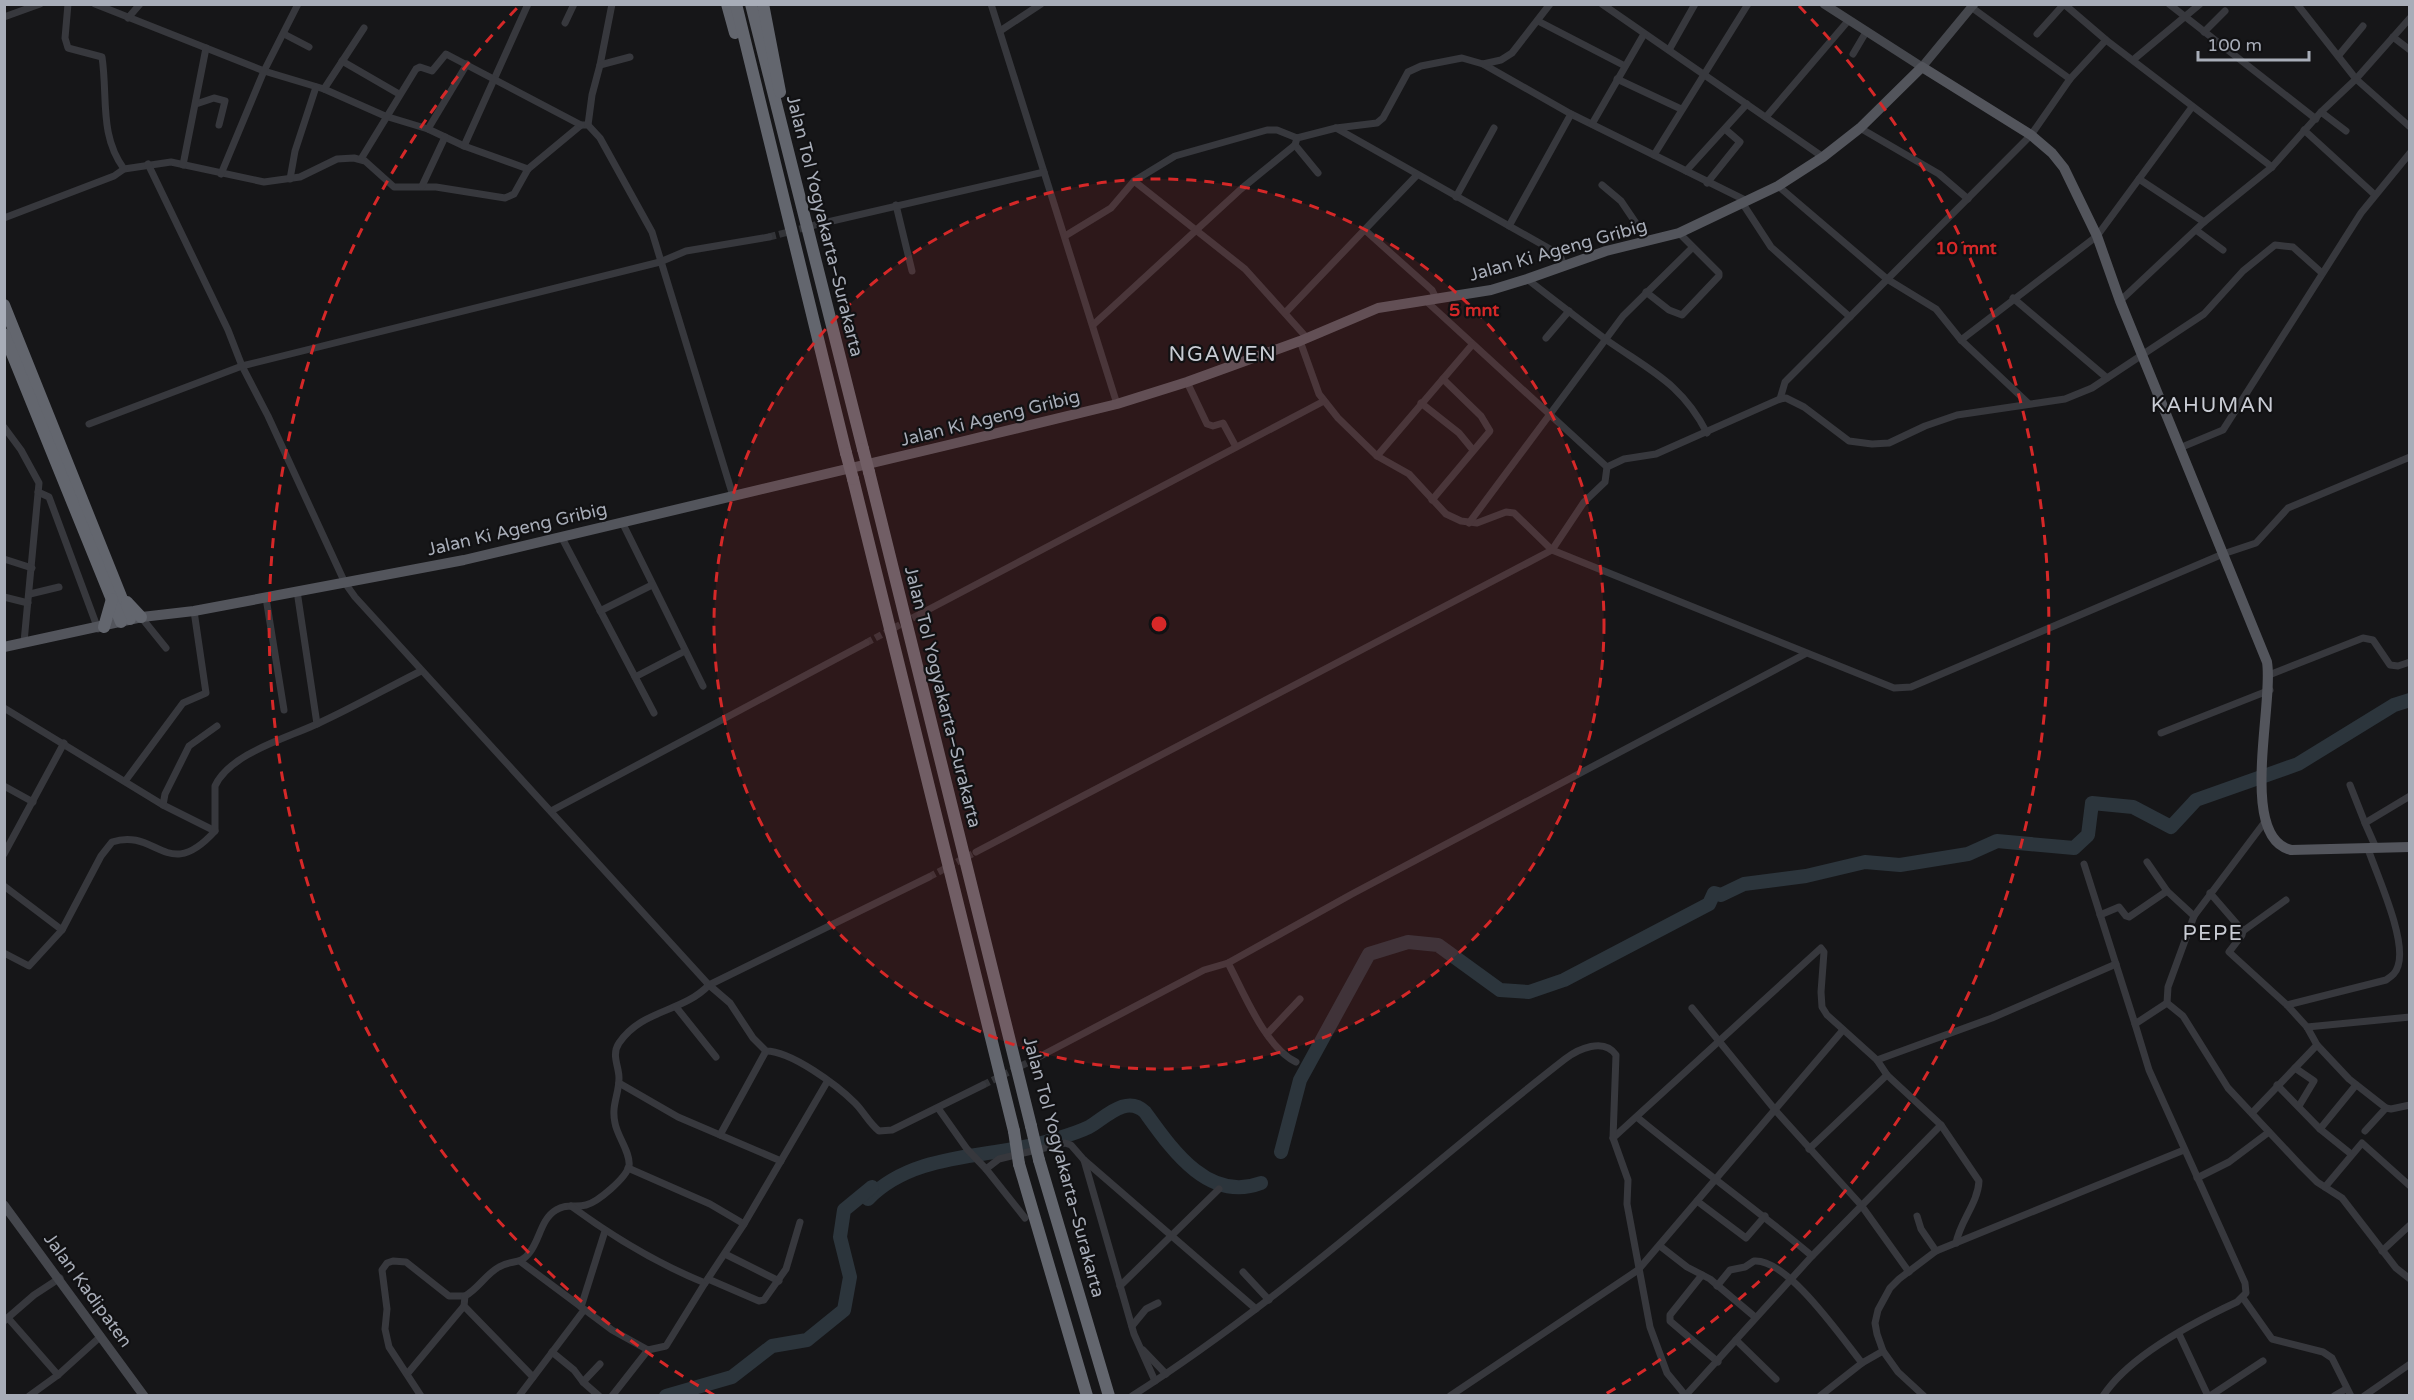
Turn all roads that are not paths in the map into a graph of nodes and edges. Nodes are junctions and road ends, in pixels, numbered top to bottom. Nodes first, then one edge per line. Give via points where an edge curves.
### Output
1 (40, 4) edge
2 (68, 4) edge
3 (95, 4) edge
4 (140, 4) edge
5 (298, 4) edge
6 (528, 4) edge
7 (574, 4) edge
8 (612, 4) edge
9 (727, 4) edge
10 (736, 4) edge
11 (751, 4) edge
12 (763, 4) edge
13 (991, 4) edge
14 (1041, 4) edge
15 (1550, 4) edge
16 (1695, 4) edge
17 (1748, 4) edge
18 (1824, 4) edge
19 (2064, 4) edge
20 (2169, 4) edge
21 (2200, 4) edge
22 (2297, 4) edge
23 (1606, 6) edge
24 (1973, 6) edge
25 (2225, 11) dead end
26 (4, 17) edge
27 (128, 18) junction
28 (2185, 18) junction
29 (2409, 18) edge
30 (1538, 21) junction
31 (1848, 21) junction
32 (565, 23) dead end
33 (2363, 26) dead end
34 (364, 28) dead end
35 (1000, 32) junction
36 (1866, 32) junction
37 (2204, 32) junction
38 (284, 34) junction
39 (1644, 34) junction
40 (2037, 34) dead end
41 (2393, 37) junction
42 (2106, 40) junction
43 (309, 47) dead end
44 (206, 48) junction
45 (1669, 50) junction
46 (2409, 50) edge
47 (1853, 54) dead end
48 (2339, 55) junction
49 (630, 57) dead end
50 (2133, 60) junction
51 (342, 61) junction
52 (466, 64) junction
53 (1483, 64) junction
54 (600, 65) junction
55 (1625, 66) junction
56 (1922, 67) junction
57 (264, 71) junction
58 (1704, 75) junction
59 (1617, 79) junction
60 (2070, 79) junction
61 (2356, 79) junction
62 (495, 81) junction
63 (320, 88) junction
64 (399, 94) junction
65 (196, 104) junction
66 (1747, 104) junction
67 (2192, 107) junction
68 (1681, 109) junction
69 (1571, 114) junction
70 (2318, 115) junction
71 (385, 116) junction
72 (1766, 117) junction
73 (1592, 124) junction
74 (219, 125) dead end
75 (585, 125) junction
76 (2409, 127) edge
77 (1336, 128) junction
78 (1494, 128) dead end
79 (1860, 128) junction
80 (428, 129) junction
81 (1725, 129) junction
82 (2304, 130) junction
83 (2346, 131) dead end
84 (2031, 135) junction
85 (445, 137) junction
86 (1296, 141) junction
87 (464, 146) junction
88 (2409, 153) edge
89 (1654, 155) junction
90 (1823, 157) junction
91 (361, 159) junction
92 (148, 164) junction
93 (183, 165) junction
94 (2272, 167) junction
95 (124, 169) junction
96 (528, 169) junction
97 (1686, 171) junction
98 (1044, 172) junction
99 (1318, 173) dead end
100 (221, 174) junction
101 (777, 175) junction
102 (1417, 175) junction
103 (290, 179) junction
104 (2139, 179) junction
105 (1134, 181) junction
106 (1707, 183) junction
107 (1602, 185) dead end
108 (422, 186) junction
109 (1778, 186) junction
110 (2376, 195) junction
111 (1456, 197) junction
112 (1968, 199) junction
113 (1745, 203) junction
114 (896, 205) junction
115 (4, 218) edge
116 (2204, 222) junction
117 (819, 224) tunnel mouth
118 (1509, 226) junction
119 (2196, 230) junction
120 (1366, 231) junction
121 (1196, 232) junction
122 (1679, 233) junction
123 (1065, 236) junction
124 (2097, 236) junction
125 (769, 237) tunnel mouth
126 (1648, 241) junction
127 (1692, 248) junction
128 (2223, 250) dead end
129 (660, 262) junction
130 (1564, 265) junction
131 (912, 271) dead end
132 (2322, 273) junction
133 (818, 279) junction
134 (1527, 279) junction
135 (1887, 279) junction
136 (1646, 292) junction
137 (2013, 298) junction
138 (1431, 299) junction
139 (2120, 301) junction
140 (4, 305) edge
141 (1569, 311) junction
142 (1286, 312) junction
143 (1850, 318) junction
144 (1094, 325) junction
145 (4, 334) edge
146 (1546, 339) dead end
147 (1304, 340) junction
148 (1607, 340) junction
149 (1961, 340) junction
150 (1472, 345) junction
151 (2144, 354) junction
152 (242, 366) junction
153 (2107, 378) junction
154 (1443, 379) junction
155 (1188, 382) junction
156 (1780, 399) junction
157 (1324, 401) junction
158 (1421, 403) junction
159 (2028, 403) junction
160 (1117, 404) junction
161 (1548, 414) junction
162 (89, 424) dead end
163 (4, 427) edge
164 (1707, 433) junction
165 (1236, 447) junction
166 (2182, 447) junction
167 (1473, 450) junction
168 (1377, 456) junction
169 (2409, 458) edge
170 (1606, 467) junction
171 (38, 492) junction
172 (733, 496) junction
173 (1432, 500) junction
174 (622, 522) junction
175 (1469, 523) junction
176 (562, 538) junction
177 (1552, 550) junction
178 (2223, 554) junction
179 (4, 559) edge
180 (32, 568) junction
181 (345, 583) junction
182 (652, 585) junction
183 (59, 588) dead end
184 (297, 591) junction
185 (30, 594) junction
186 (4, 597) edge
187 (266, 597) junction
188 (118, 599) junction
189 (28, 603) junction
190 (194, 611) junction
191 (600, 611) junction
192 (920, 614) tunnel mouth
193 (131, 620) junction
194 (101, 628) junction
195 (24, 642) junction
196 (866, 642) tunnel mouth
197 (4, 647) edge
198 (166, 648) dead end
199 (685, 651) junction
200 (1805, 654) junction
201 (2409, 662) edge
202 (422, 671) junction
203 (2269, 675) junction
204 (635, 678) junction
205 (703, 686) dead end
206 (2270, 690) junction
207 (4, 708) edge
208 (284, 710) dead end
209 (654, 712) dead end
210 (317, 724) junction
211 (218, 726) dead end
212 (2161, 733) dead end
213 (64, 743) junction
214 (126, 780) junction
215 (2350, 785) dead end
216 (4, 786) edge
217 (2409, 796) edge
218 (33, 802) junction
219 (163, 805) junction
220 (551, 811) junction
221 (2265, 823) junction
222 (2365, 823) junction
223 (214, 831) junction
224 (2409, 847) edge
225 (2372, 848) junction
226 (976, 852) tunnel mouth
227 (4, 854) edge
228 (2147, 862) dead end
229 (2084, 864) dead end
230 (929, 877) tunnel mouth
231 (4, 886) edge
232 (2167, 891) junction
233 (2210, 893) junction
234 (2286, 900) dead end
235 (2100, 915) junction
236 (2194, 916) junction
237 (62, 930) junction
238 (2243, 931) junction
239 (4, 953) edge
240 (1228, 963) junction
241 (2116, 964) junction
242 (709, 986) junction
243 (1300, 999) dead end
244 (2168, 1004) junction
245 (2287, 1005) junction
246 (676, 1007) junction
247 (1692, 1008) dead end
248 (2409, 1017) edge
249 (2135, 1024) junction
250 (2307, 1027) junction
251 (1843, 1030) junction
252 (1267, 1034) junction
253 (1720, 1042) junction
254 (2317, 1046) junction
255 (766, 1051) junction
256 (716, 1057) dead end
257 (1035, 1059) tunnel mouth
258 (1877, 1060) junction
259 (1296, 1062) dead end
260 (2295, 1068) junction
261 (1887, 1074) junction
262 (827, 1082) junction
263 (619, 1083) junction
264 (983, 1085) tunnel mouth
265 (2277, 1085) junction
266 (2356, 1085) junction
267 (2409, 1105) edge
268 (2298, 1106) junction
269 (938, 1108) junction
270 (2386, 1108) junction
271 (1776, 1111) junction
272 (2252, 1113) junction
273 (1638, 1118) junction
274 (1941, 1125) junction
275 (2320, 1129) junction
276 (2365, 1131) dead end
277 (2269, 1132) junction
278 (720, 1135) junction
279 (1613, 1138) junction
280 (1809, 1149) junction
281 (2184, 1149) junction
282 (2351, 1154) junction
283 (1084, 1160) junction
284 (781, 1161) junction
285 (628, 1168) junction
286 (986, 1169) junction
287 (2197, 1178) junction
288 (1714, 1180) junction
289 (2409, 1186) edge
290 (2325, 1187) junction
291 (1219, 1189) dead end
292 (1697, 1201) junction
293 (4, 1205) edge
294 (570, 1205) junction
295 (1861, 1205) junction
296 (1765, 1216) junction
297 (1917, 1216) dead end
298 (1025, 1218) dead end
299 (800, 1222) dead end
300 (744, 1224) junction
301 (2409, 1225) edge
302 (605, 1231) junction
303 (1171, 1235) junction
304 (1956, 1243) junction
305 (1660, 1246) junction
306 (1936, 1251) junction
307 (2382, 1251) junction
308 (725, 1254) junction
309 (1812, 1256) junction
310 (521, 1262) junction
311 (1638, 1270) junction
312 (1243, 1272) dead end
313 (1909, 1272) junction
314 (1702, 1275) junction
315 (60, 1278) junction
316 (2409, 1279) edge
317 (1792, 1280) junction
318 (706, 1281) junction
319 (779, 1281) junction
320 (1120, 1286) junction
321 (1717, 1286) junction
322 (465, 1296) junction
323 (2243, 1298) junction
324 (1269, 1300) junction
325 (1158, 1303) dead end
326 (465, 1306) junction
327 (582, 1308) junction
328 (1256, 1309) junction
329 (1755, 1317) junction
330 (6, 1320) edge
331 (1132, 1326) junction
332 (2179, 1334) junction
333 (101, 1336) junction
334 (1736, 1340) junction
335 (1139, 1347) junction
336 (644, 1348) junction
337 (1883, 1351) junction
338 (552, 1352) junction
339 (2263, 1361) dead end
340 (1718, 1362) junction
341 (1862, 1363) junction
342 (600, 1364) dead end
343 (2409, 1365) edge
344 (408, 1373) junction
345 (1167, 1374) junction
346 (58, 1375) junction
347 (533, 1377) junction
348 (1776, 1379) dead end
349 (1155, 1381) junction
350 (584, 1382) junction
351 (2349, 1392) edge
352 (29, 1395) edge
353 (144, 1395) edge
354 (421, 1395) edge
355 (519, 1395) edge
356 (599, 1395) edge
357 (612, 1395) edge
358 (1087, 1395) edge
359 (1110, 1395) edge
360 (1132, 1395) edge
361 (1450, 1395) edge
362 (1686, 1395) edge
363 (1820, 1395) edge
364 (1924, 1395) edge
365 (2103, 1395) edge
366 (2209, 1395) edge
367 (2334, 1395) edge
368 (2364, 1395) edge

1 - 26 street
2 - 95 street via 68,48 102,59 106,132
3 - 27 street
4 - 27 street
5 - 38 street
6 - 62 street
7 - 32 street
8 - 54 street
9 - 101 highway
10 - 101 highway, Jalan Tol Yogyakarta–Surakarta
11 - 133 highway, Jalan Tol Yogyakarta–Surakarta
12 - 133 highway
13 - 35 street
14 - 35 street
15 - 30 street
16 - 45 street
17 - 58 street
18 - 31 street
19 - 40 street
19 - 42 street
20 - 28 street
21 - 28 street
22 - 48 street
23 - 39 street
24 - 56 street
24 - 60 street
25 - 37 street
27 - 44 street
28 - 37 street
28 - 50 street
29 - 41 street
30 - 53 street via 1512,53
30 - 55 street
31 - 36 street
31 - 72 street
33 - 48 street
34 - 51 street
35 - 98 street
36 - 47 street
36 - 56 street
37 - 70 street
38 - 43 street
38 - 57 street
39 - 45 street
39 - 55 street
41 - 46 street
41 - 61 street
42 - 50 street
42 - 60 street
44 - 57 street
44 - 65 street
45 - 58 street
48 - 61 street
49 - 54 street
50 - 67 street
51 - 63 street
51 - 64 street
52 - 62 street
52 - 64 street via 446,54 432,71 418,67
52 - 80 street
53 - 69 street
53 - 77 street via 1462,58 1413,68 1377,123
54 - 75 street
55 - 59 street
56 - 79 main road, Jalan Ki Ageng Gribig
56 - 84 main road
57 - 63 street
57 - 100 street
58 - 66 street
58 - 68 street
59 - 68 street
59 - 73 street
60 - 84 street
61 - 70 street
61 - 76 street
62 - 75 street
62 - 87 street
63 - 71 street
63 - 103 street via 295,151
64 - 71 street
65 - 74 street via 214,98 225,101
65 - 93 street
66 - 72 street
66 - 81 street
67 - 94 street
67 - 104 street
68 - 89 street
69 - 73 street
69 - 118 street
70 - 82 street
70 - 83 street
71 - 80 street
71 - 91 street
72 - 90 street
73 - 89 street
75 - 96 street
75 - 129 street via 600,138 646,221
77 - 86 street
77 - 102 street
78 - 111 street
79 - 90 main road, Jalan Ki Ageng Gribig
79 - 112 street via 1939,174
80 - 85 street
81 - 97 street
81 - 106 street via 1740,142
82 - 94 street
82 - 110 street
84 - 112 street
84 - 124 main road via 2064,168
85 - 87 street
85 - 108 street
86 - 99 street
86 - 105 street via 1277,130 1267,130 1174,156
86 - 121 street
87 - 96 street
88 - 110 street
89 - 97 street
90 - 109 main road, Jalan Ki Ageng Gribig
91 - 103 street via 338,159
91 - 108 street via 391,185
92 - 93 street
92 - 95 street
92 - 152 street
93 - 100 street
94 - 116 street
95 - 115 street
96 - 108 street via 514,194 505,198
97 - 106 street
98 - 114 street
98 - 123 street
100 - 103 street via 257,182
101 - 358 highway, Jalan Tol Yogyakarta–Surakarta, bridge via 1019,1164
102 - 111 street
102 - 120 street
104 - 116 street
104 - 124 street
105 - 121 street
105 - 123 street via 1111,208
106 - 113 street
107 - 126 street via 1621,201
109 - 113 main road, Jalan Ki Ageng Gribig
109 - 135 street
110 - 132 street
111 - 118 street
112 - 135 street
113 - 122 main road, Jalan Ki Ageng Gribig
113 - 143 street via 1771,247
114 - 117 street
114 - 131 street
116 - 119 street
118 - 130 street via 1560,256
119 - 128 street
119 - 139 street
120 - 138 street via 1432,290
120 - 142 street
121 - 142 street via 1245,269
121 - 144 street
122 - 126 main road, Jalan Ki Ageng Gribig
122 - 127 street
123 - 144 street
124 - 137 street
124 - 139 main road
125 - 129 street via 686,251
126 - 130 main road, Jalan Ki Ageng Gribig
127 - 136 street
127 - 136 street via 1719,273 1686,313 1676,314
129 - 152 street
129 - 172 street
130 - 134 main road, Jalan Ki Ageng Gribig
132 - 151 street via 2293,247 2275,245 2230,284 2209,310
132 - 166 street via 2223,430
133 - 359 highway, Jalan Tol Yogyakarta–Surakarta, bridge via 1039,1160
134 - 138 main road, Jalan Ki Ageng Gribig via 1491,290
134 - 141 street
135 - 143 street
135 - 149 street via 1936,309
136 - 148 street
137 - 149 street
137 - 153 street
138 - 147 main road, Jalan Ki Ageng Gribig via 1378,308
138 - 150 street
139 - 151 main road
140 - 188 highway
141 - 146 street
141 - 148 street
142 - 147 street
143 - 156 street via 1785,382
144 - 160 street
145 - 188 highway
147 - 155 main road, Jalan Ki Ageng Gribig
147 - 157 street
148 - 161 street
148 - 164 street via 1672,384 1694,408
149 - 159 street
150 - 154 street
150 - 161 street
151 - 153 street
151 - 166 main road
152 - 162 street
152 - 181 street
153 - 159 street via 2065,399
154 - 158 street
154 - 167 street via 1490,427 1488,436
155 - 160 main road, Jalan Ki Ageng Gribig
155 - 165 street via 1207,424 1223,423
156 - 159 street via 1804,407 1849,441 1872,444 1889,443 1946,418
156 - 164 street
157 - 165 street
157 - 168 street
158 - 167 street via 1459,433
158 - 168 street
160 - 172 main road, Jalan Ki Ageng Gribig
161 - 170 street
161 - 175 street
163 - 171 street via 38,479
164 - 170 street via 1656,454 1624,459
165 - 192 street
166 - 178 main road
167 - 173 street
168 - 173 street via 1409,474
169 - 178 street via 2288,507 2256,543
170 - 177 street via 1605,482 1584,502
171 - 180 street
171 - 194 street via 49,497
172 - 174 main road, Jalan Ki Ageng Gribig
173 - 175 street via 1446,514
174 - 176 main road, Jalan Ki Ageng Gribig
174 - 182 street
175 - 177 street via 1514,513
176 - 181 main road, Jalan Ki Ageng Gribig
176 - 191 street
177 - 200 street
177 - 226 street
178 - 200 street via 1904,688 1894,688
178 - 203 main road via 2260,642
179 - 180 street
180 - 185 street
181 - 184 main road, Jalan Ki Ageng Gribig
181 - 202 street
182 - 191 street
182 - 199 street
183 - 185 street
184 - 187 main road, Jalan Ki Ageng Gribig
184 - 210 street
185 - 189 street
186 - 189 street
187 - 190 main road, Jalan Ki Ageng Gribig
187 - 208 street
188 - 193 highway
188 - 194 highway
189 - 195 street
190 - 193 main road, Jalan Ki Ageng Gribig
190 - 214 street via 206,693 183,703
191 - 204 street
193 - 194 main road, Jalan Ki Ageng Gribig
193 - 198 street
194 - 195 main road, Jalan Ki Ageng Gribig
195 - 197 main road, Jalan Ki Ageng Gribig
196 - 220 street
199 - 204 street
199 - 205 street
200 - 240 street
201 - 203 street via 2390,665 2373,640 2363,638
202 - 210 street
202 - 220 street
203 - 206 main road
204 - 209 street
206 - 212 street
206 - 221 main road via 2263,750
207 - 213 street
210 - 223 street via 264,746 218,780 213,794
211 - 219 street via 189,746
213 - 214 street
213 - 218 street
214 - 219 street
215 - 222 street
216 - 218 street
217 - 222 street
218 - 227 street
219 - 223 street
220 - 242 street
221 - 225 main road via 2275,842 2284,849
221 - 233 street
222 - 225 street
223 - 237 street via 201,846 184,855 126,840 112,842
224 - 225 main road
225 - 245 street via 2397,934 2398,968 2386,980
228 - 232 street
229 - 235 street
230 - 242 street
231 - 237 street
232 - 235 street via 2129,917 2120,907
232 - 236 street
233 - 236 street
233 - 238 street
234 - 238 street
235 - 241 street
236 - 244 street via 2168,987
237 - 239 street via 31,965
238 - 245 street via 2229,952
240 - 252 street
240 - 257 street via 1204,970
241 - 249 street
241 - 258 street via 1992,1018
242 - 246 street
242 - 255 street via 730,1003
243 - 252 street
244 - 249 street
244 - 272 street via 2183,1016 2217,1074
245 - 250 street
246 - 256 street
246 - 263 street via 655,1013 620,1043 615,1054
247 - 253 street
248 - 250 street
249 - 281 street via 2149,1070
250 - 254 street
251 - 253 street via 1822,1007 1824,952 1819,948
251 - 258 street
251 - 271 street
252 - 259 street via 1285,1056
253 - 271 street
253 - 273 street
254 - 260 street
254 - 266 street
255 - 262 street via 777,1051
255 - 278 street
258 - 261 street
260 - 265 street
260 - 268 street via 2314,1081
261 - 274 street
261 - 280 street
262 - 269 street via 855,1103 879,1131 892,1130
262 - 284 street
263 - 278 street via 678,1117
263 - 285 street via 614,1115
264 - 269 street
265 - 268 street
265 - 272 street
266 - 270 street
266 - 275 street
267 - 270 street
268 - 275 street
269 - 286 street
270 - 276 street
271 - 280 street
271 - 288 street
272 - 277 street
273 - 279 street
273 - 288 street
274 - 295 street
274 - 304 street via 1979,1180 1976,1197
275 - 282 street
277 - 287 street via 2229,1162
277 - 290 street
278 - 284 street
279 - 311 street via 1628,1180 1627,1204
279 - 324 street via 1616,1055 1605,1047 1580,1049 1498,1111
280 - 295 street
281 - 287 street
281 - 304 street
282 - 289 street via 2364,1144
282 - 290 street
283 - 286 street via 1065,1143 999,1159
283 - 303 street
283 - 320 street
284 - 300 street
285 - 294 street via 595,1202
285 - 300 street via 710,1204
286 - 298 street
287 - 323 street via 2245,1283
288 - 292 street
288 - 296 street
290 - 307 street via 2342,1198
291 - 303 street
292 - 296 street via 1746,1238
292 - 305 street
293 - 315 street, Jalan Kadipaten
294 - 302 street
294 - 310 street via 550,1214
295 - 309 street
295 - 313 street
296 - 309 street
297 - 306 street
299 - 319 street
300 - 308 street
301 - 307 street
302 - 318 street via 667,1267
302 - 327 street
303 - 320 street
303 - 328 street
304 - 306 street
305 - 311 street
305 - 314 street
306 - 313 street
307 - 316 street
308 - 318 street
308 - 319 street
309 - 317 street
310 - 322 street via 497,1267
310 - 327 street
311 - 361 street
311 - 362 street via 1650,1328 1667,1373
312 - 324 street
313 - 337 street via 1890,1288 1878,1310 1875,1323
314 - 321 street
314 - 340 street via 1670,1315 1670,1321
315 - 330 street
315 - 333 street, Jalan Kadipaten
317 - 321 street via 1760,1261 1730,1270
317 - 329 street
317 - 341 street
318 - 319 street via 759,1301
318 - 336 street via 666,1346
320 - 331 street
321 - 329 street
322 - 326 street
322 - 344 street via 449,1296 408,1263 393,1261 385,1265 381,1274 385,1329 393,1355
323 - 332 street
323 - 351 street via 2272,1339 2323,1352 2332,1358
324 - 328 street
325 - 331 street via 1146,1309
326 - 344 street
326 - 347 street
327 - 336 street
327 - 338 street
328 - 345 street
329 - 334 street
330 - 346 street
331 - 335 street
332 - 365 street via 2131,1365
332 - 366 street
333 - 346 street
333 - 353 street, Jalan Kadipaten
334 - 340 street
334 - 348 street
335 - 345 street
335 - 349 street
336 - 357 street
337 - 341 street
337 - 364 street via 1898,1372
338 - 347 street
338 - 350 street
339 - 366 street
340 - 362 street
341 - 363 street
342 - 350 street
343 - 368 street
344 - 354 street
345 - 349 street
346 - 352 street
347 - 355 street
349 - 360 street
350 - 356 street
351 - 367 street

